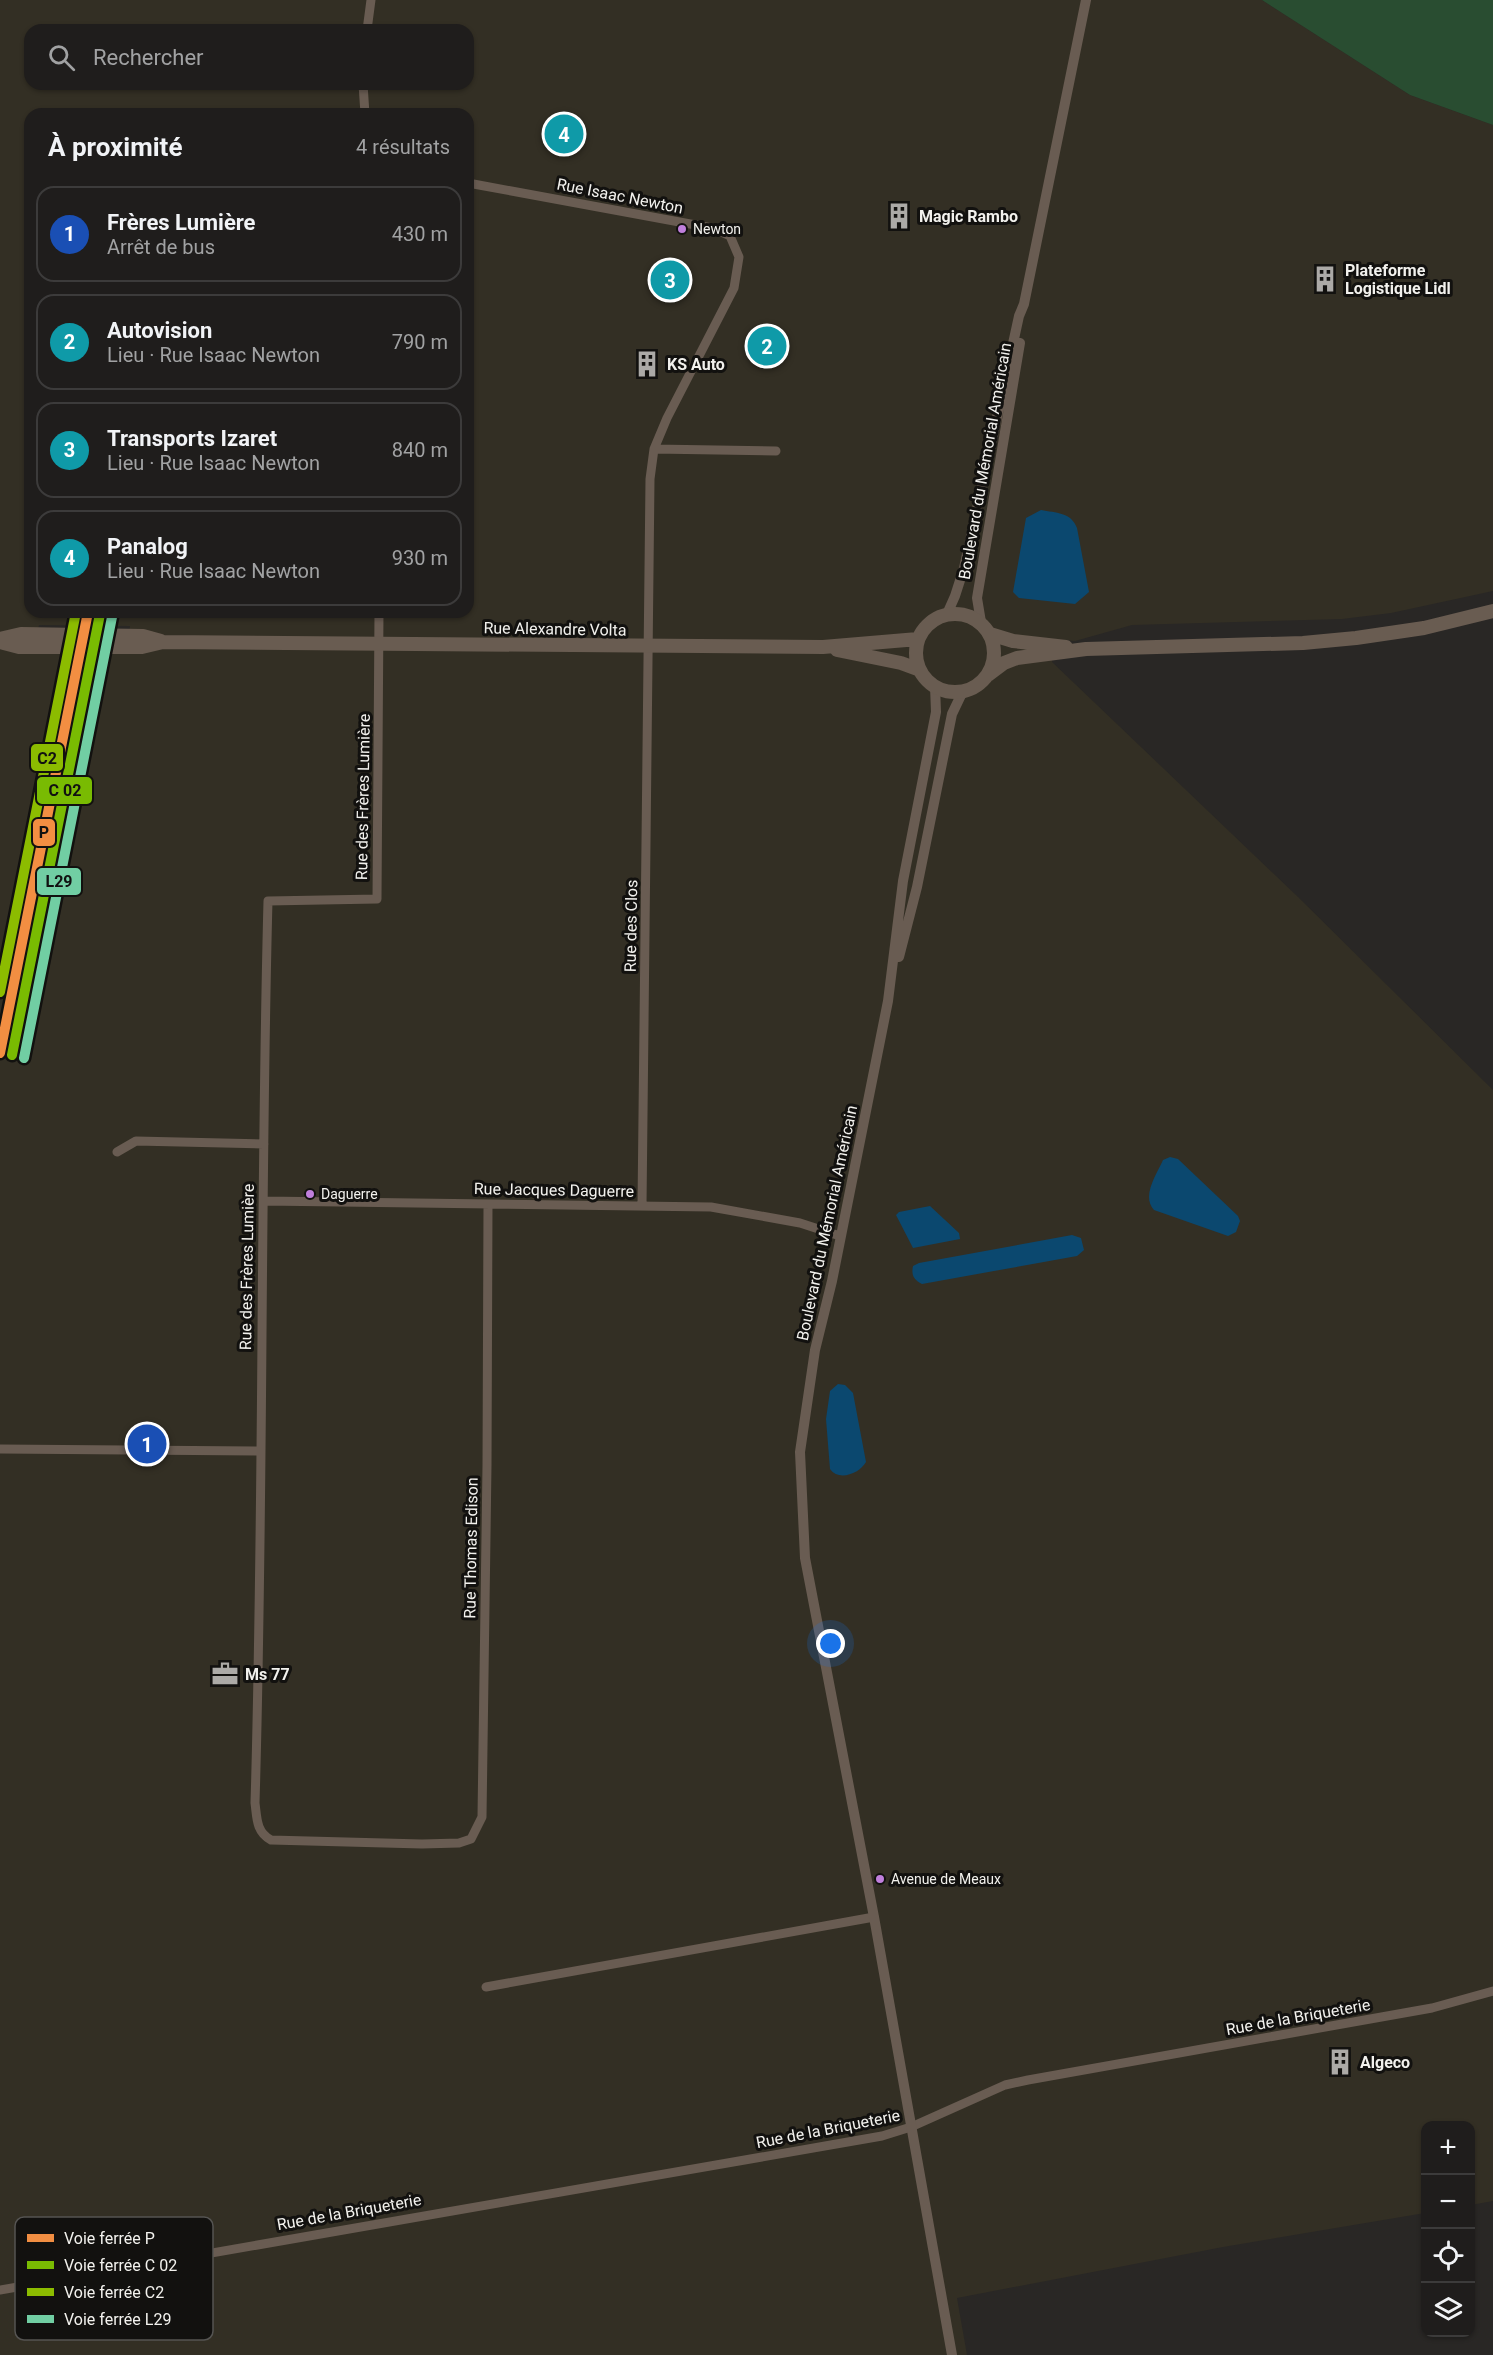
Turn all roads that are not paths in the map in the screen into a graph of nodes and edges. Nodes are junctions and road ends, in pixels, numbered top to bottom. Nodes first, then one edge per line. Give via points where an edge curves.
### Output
1 (371, 0) edge
2 (1086, 0) edge
3 (368, 24) edge
4 (363, 90) edge
5 (365, 108) edge
6 (474, 184) edge
7 (1024, 304) junction
8 (654, 449) junction
9 (776, 451) dead end
10 (1493, 611) edge
11 (947, 614) junction
12 (379, 618) edge
13 (985, 628) junction
14 (918, 639) junction
15 (0, 641) edge
16 (380, 642) junction
17 (648, 647) junction
18 (824, 647) junction
19 (1086, 649) junction
20 (920, 670) junction
21 (988, 675) junction
22 (934, 686) junction
23 (963, 692) junction
24 (888, 1001) junction
25 (264, 1144) junction
26 (117, 1152) dead end
27 (264, 1201) junction
28 (488, 1205) junction
29 (642, 1206) junction
30 (840, 1236) junction
31 (0, 1449) edge
32 (260, 1451) junction
33 (422, 1844) joint
34 (874, 1917) junction
35 (486, 1987) dead end
36 (1493, 1991) edge
37 (911, 2127) junction
38 (213, 2251) edge
39 (15, 2287) edge
40 (0, 2290) edge
41 (952, 2355) edge

1 - 3 street
2 - 7 street, Boulevard du Mémorial Américain
4 - 5 street
6 - 8 street, Rue Isaac Newton via 712,228 730,236 739,256 734,288
7 - 11 street, Boulevard du Mémorial Américain via 962,576
7 - 13 street, Boulevard du Mémorial Américain via 1025,318 977,598
8 - 9 street
8 - 17 street, Rue Isaac Newton via 650,479
10 - 19 main road via 1424,627 1303,643
11 - 13 main road via 970,616
11 - 14 main road via 929,623
12 - 16 street
13 - 19 main road via 1013,641
13 - 21 main road via 994,654
14 - 18 main road, Rue Alexandre Volta
14 - 20 main road via 916,660
15 - 16 main road, Rue Alexandre Volta
16 - 17 main road, Rue Alexandre Volta
16 - 25 street, Rue des Frères Lumière via 377,898 268,901
17 - 18 main road, Rue Alexandre Volta
17 - 29 street, Rue des Clos
18 - 20 main road, Rue Alexandre Volta
19 - 21 main road via 1017,658
20 - 22 main road
21 - 23 main road
22 - 23 main road
22 - 24 street via 936,712 903,880
23 - 24 street via 952,714 917,887
24 - 30 street, Boulevard du Mémorial Américain
25 - 26 street via 136,1141
25 - 27 street, Rue des Frères Lumière
27 - 28 street, Rue Jacques Daguerre
27 - 32 street, Rue des Frères Lumière
28 - 29 street, Rue Jacques Daguerre
28 - 33 street, Rue Thomas Edison via 482,1817 471,1839
29 - 30 street, Rue Jacques Daguerre via 711,1207 800,1223
30 - 34 street, Boulevard du Mémorial Américain via 815,1350 800,1452 806,1558
31 - 32 street
32 - 33 street, Rue des Frères Lumière via 255,1803 258,1827 271,1840
34 - 35 street
34 - 37 street
36 - 37 street, Rue de la Briqueterie via 1432,2008 1016,2082
37 - 38 street, Rue de la Briqueterie via 882,2136 716,2166
37 - 41 street
39 - 40 street, Rue de la Briqueterie

